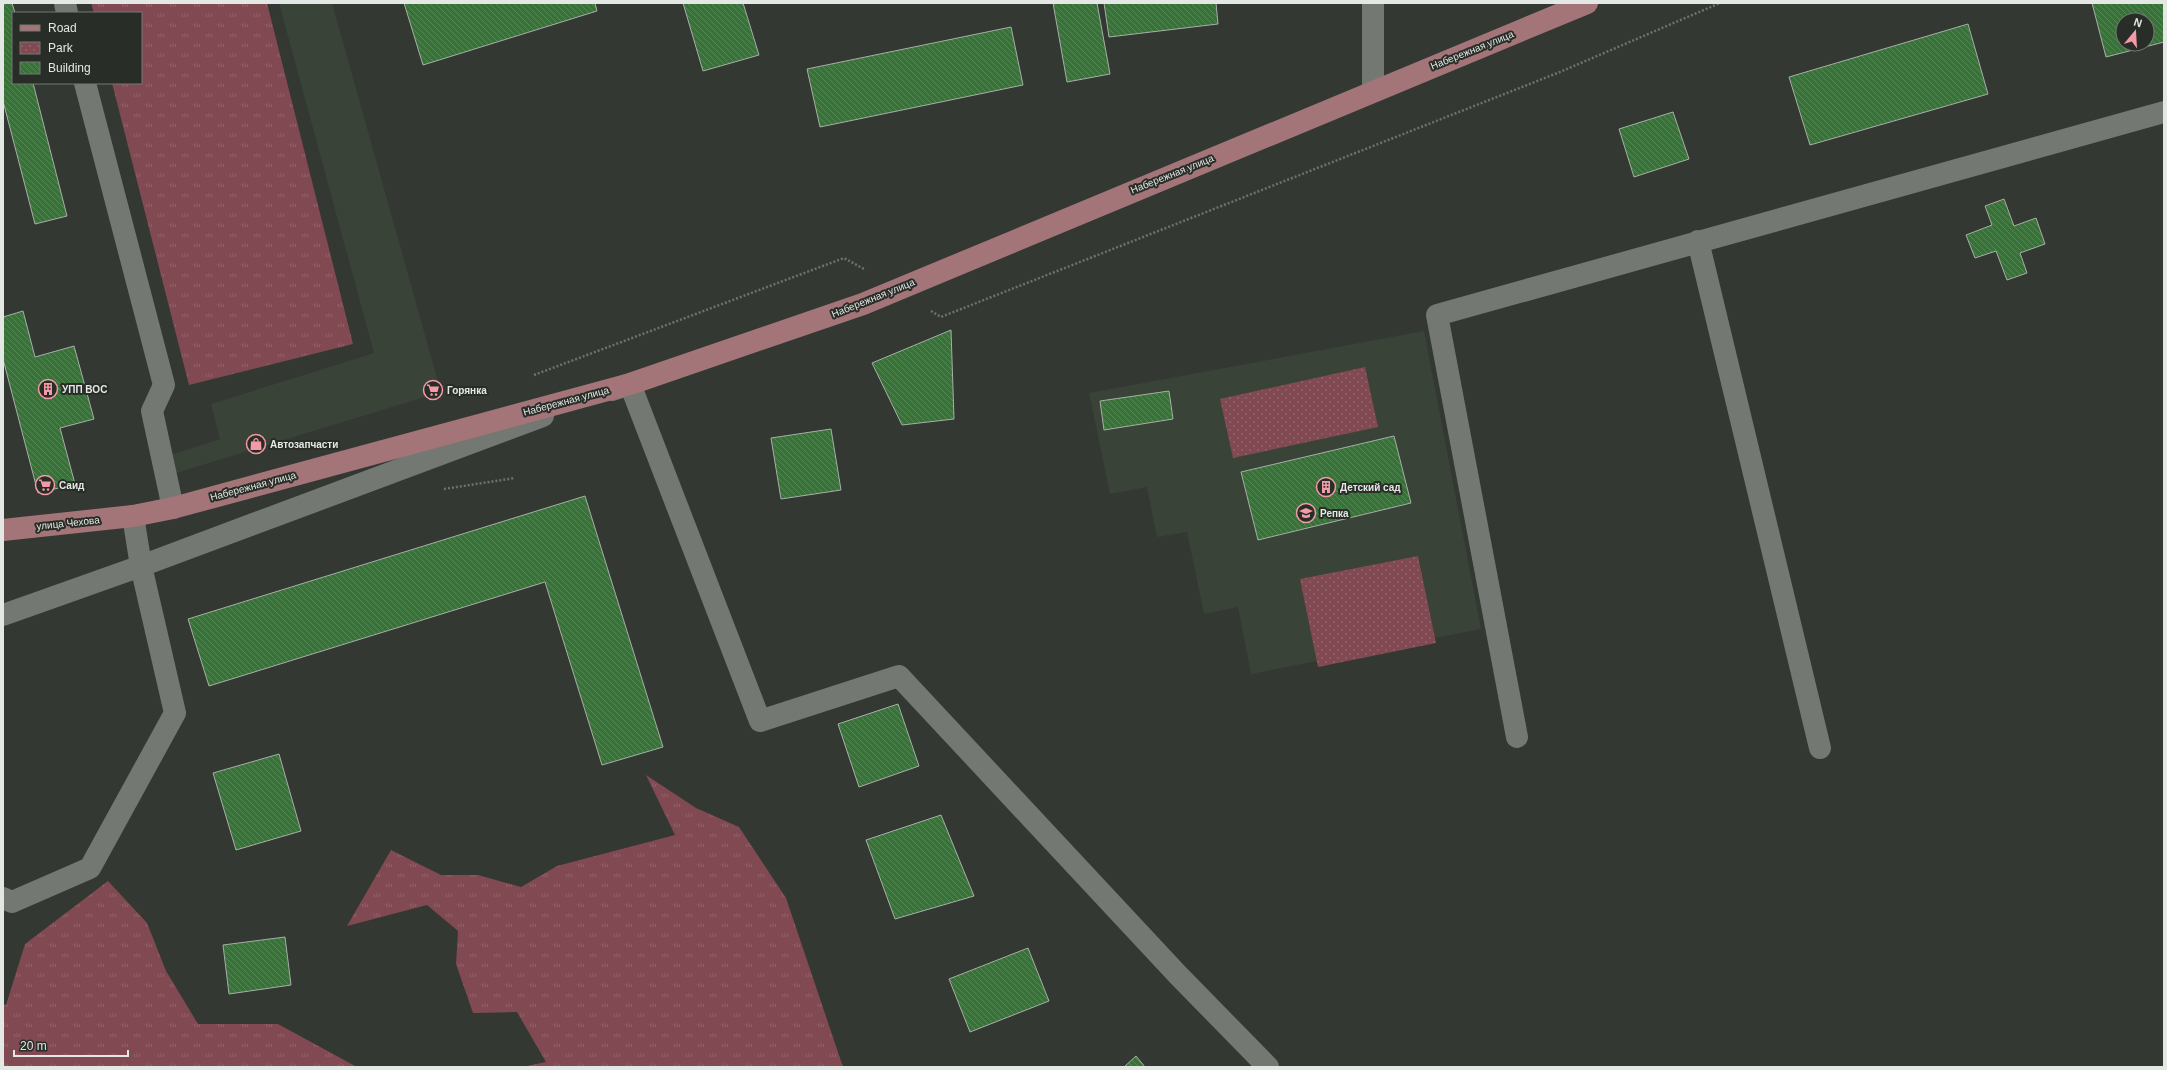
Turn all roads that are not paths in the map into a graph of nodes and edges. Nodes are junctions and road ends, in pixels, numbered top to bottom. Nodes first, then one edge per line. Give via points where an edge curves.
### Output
1 (1373, 3) edge
2 (1586, 3) edge
3 (85, 84) edge
4 (1373, 91) junction
5 (2164, 112) edge
6 (1698, 241) junction
7 (630, 384) junction
8 (173, 508) junction
9 (133, 516) junction
10 (3, 530) edge
11 (141, 566) junction
12 (3, 615) edge
13 (1517, 737) dead end
14 (1820, 748) dead end
15 (3, 898) edge
16 (1268, 1067) edge

1 - 4 street
2 - 4 main road, Набережная улица
3 - 8 street via 164,385 152,411
4 - 7 main road, Набережная улица via 863,304
5 - 6 street
6 - 13 street via 1437,315
6 - 14 street
7 - 8 main road, Набережная улица
7 - 11 street
7 - 16 street via 760,721 899,676 1178,975
8 - 9 main road, Набережная улица
9 - 10 main road, улица Чехова
9 - 11 street
11 - 12 street
11 - 15 street via 175,714 90,868 12,902

